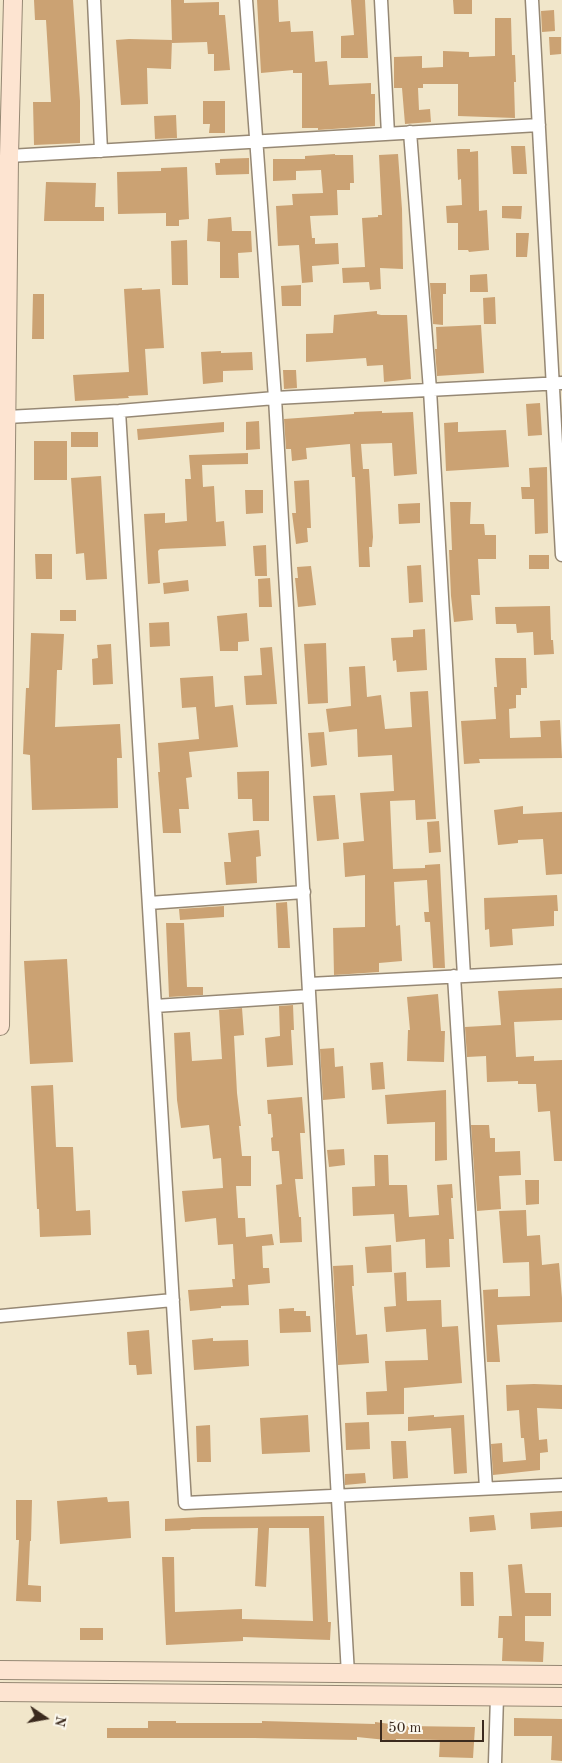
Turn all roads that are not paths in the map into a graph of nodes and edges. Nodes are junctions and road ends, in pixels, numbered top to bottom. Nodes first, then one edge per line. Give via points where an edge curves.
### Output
1 (13, 0) edge
2 (94, 0) edge
3 (246, 0) edge
4 (380, 0) edge
5 (532, 0) edge
6 (538, 125) junction
7 (410, 132) junction
8 (388, 134) junction
9 (257, 142) junction
10 (101, 151) junction
11 (9, 156) junction
12 (5, 219) edge
13 (4, 255) edge
14 (557, 383) edge
15 (430, 390) junction
16 (276, 398) junction
17 (119, 411) junction
18 (7, 417) junction
19 (562, 555) edge
20 (304, 892) junction
21 (149, 904) junction
22 (562, 971) edge
23 (459, 976) junction
24 (309, 990) junction
25 (155, 1006) junction
26 (0, 1026) edge
27 (172, 1300) junction
28 (0, 1316) edge
29 (562, 1485) edge
30 (486, 1488) junction
31 (338, 1496) junction
32 (0, 1670) edge
33 (348, 1674) junction
34 (562, 1675) edge
35 (0, 1692) edge
36 (497, 1696) junction
37 (562, 1697) edge
38 (495, 1763) edge

1 - 11 main road
2 - 10 street
3 - 9 street
4 - 8 street
5 - 6 street
6 - 7 street
6 - 14 street
7 - 8 street
7 - 15 street
8 - 9 street
9 - 10 street
9 - 16 street
10 - 11 street
11 - 12 main road
12 - 13 main road
13 - 18 main road
14 - 15 street
14 - 19 street
15 - 16 street
15 - 23 street
16 - 17 street
16 - 20 street
17 - 18 street
17 - 21 street
18 - 26 main road
20 - 21 street
20 - 24 street
21 - 25 street
22 - 23 street
23 - 24 street
23 - 30 street
24 - 25 street
24 - 31 street
25 - 27 street
27 - 28 street
27 - 31 street via 185,1503
29 - 30 street
30 - 31 street
31 - 33 street
32 - 33 main road
33 - 34 main road
35 - 36 main road
36 - 37 main road
36 - 38 street

